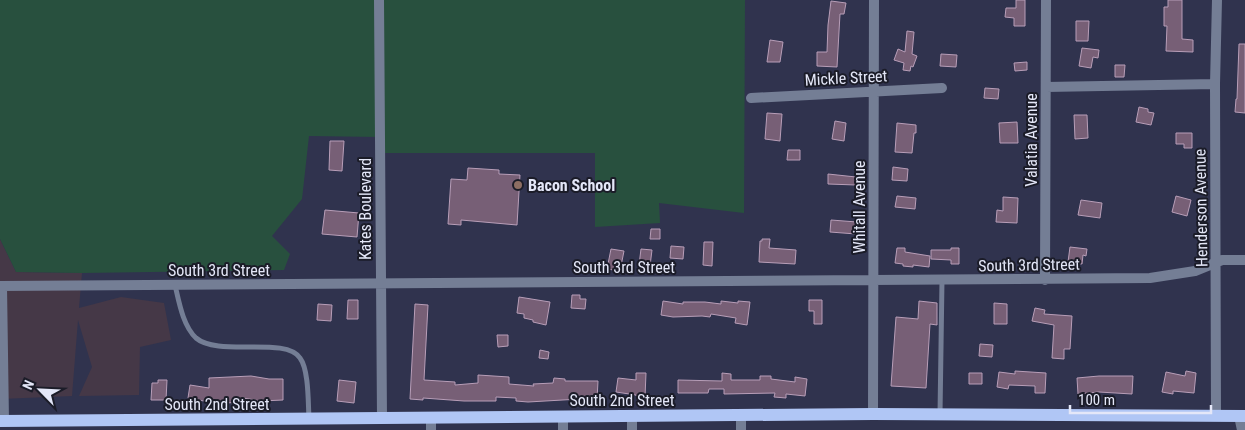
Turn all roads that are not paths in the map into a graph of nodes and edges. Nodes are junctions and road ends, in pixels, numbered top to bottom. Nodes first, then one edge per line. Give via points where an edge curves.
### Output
1 (379, 0) edge
2 (874, 0) edge
3 (1046, 0) edge
4 (1216, 0) edge
5 (1214, 84) junction
6 (1046, 87) junction
7 (942, 88) dead end
8 (874, 91) junction
9 (751, 98) dead end
10 (1245, 260) edge
11 (1216, 261) junction
12 (942, 280) junction
13 (1045, 280) junction
14 (874, 281) junction
15 (381, 284) junction
16 (1, 285) edge
17 (175, 285) junction
18 (873, 414) junction
19 (940, 414) junction
20 (741, 415) junction
21 (563, 416) junction
22 (632, 416) junction
23 (1216, 416) junction
24 (1242, 416) edge
25 (382, 418) junction
26 (309, 419) junction
27 (2, 421) edge
28 (431, 424) edge
29 (563, 430) edge
30 (632, 430) edge
31 (741, 430) edge
32 (1242, 430) edge

1 - 15 street, Kates Boulevard
2 - 8 street, Whitall Avenue
3 - 6 street, Valatia Avenue
4 - 5 street, Henderson Avenue
5 - 6 street
5 - 11 street, Henderson Avenue
6 - 13 street, Valatia Avenue
7 - 8 street, Mickle Street
8 - 9 street, Mickle Street
8 - 14 street, Whitall Avenue
10 - 11 street, South 3rd Street
11 - 13 street, South 3rd Street via 1195,271 1167,276
11 - 23 street, Henderson Avenue
12 - 13 street, South 3rd Street
12 - 14 street, South 3rd Street
12 - 19 lane
14 - 15 street, South 3rd Street
14 - 18 street, Whitall Avenue
15 - 17 street, South 3rd Street
15 - 25 street, Kates Boulevard
16 - 17 street, South 3rd Street
16 - 27 street
17 - 26 lane via 184,318 197,339 231,347 283,348 300,358
18 - 19 main road, South 2nd Street
18 - 20 main road, South 2nd Street
19 - 23 main road, South 2nd Street
20 - 22 main road, South 2nd Street
20 - 31 street
21 - 22 main road, South 2nd Street
21 - 28 main road, South 2nd Street
21 - 29 street
22 - 30 street
23 - 24 main road, South 2nd Street
24 - 32 street
25 - 26 main road, South 2nd Street
25 - 28 main road, South 2nd Street
26 - 27 main road, South 2nd Street

